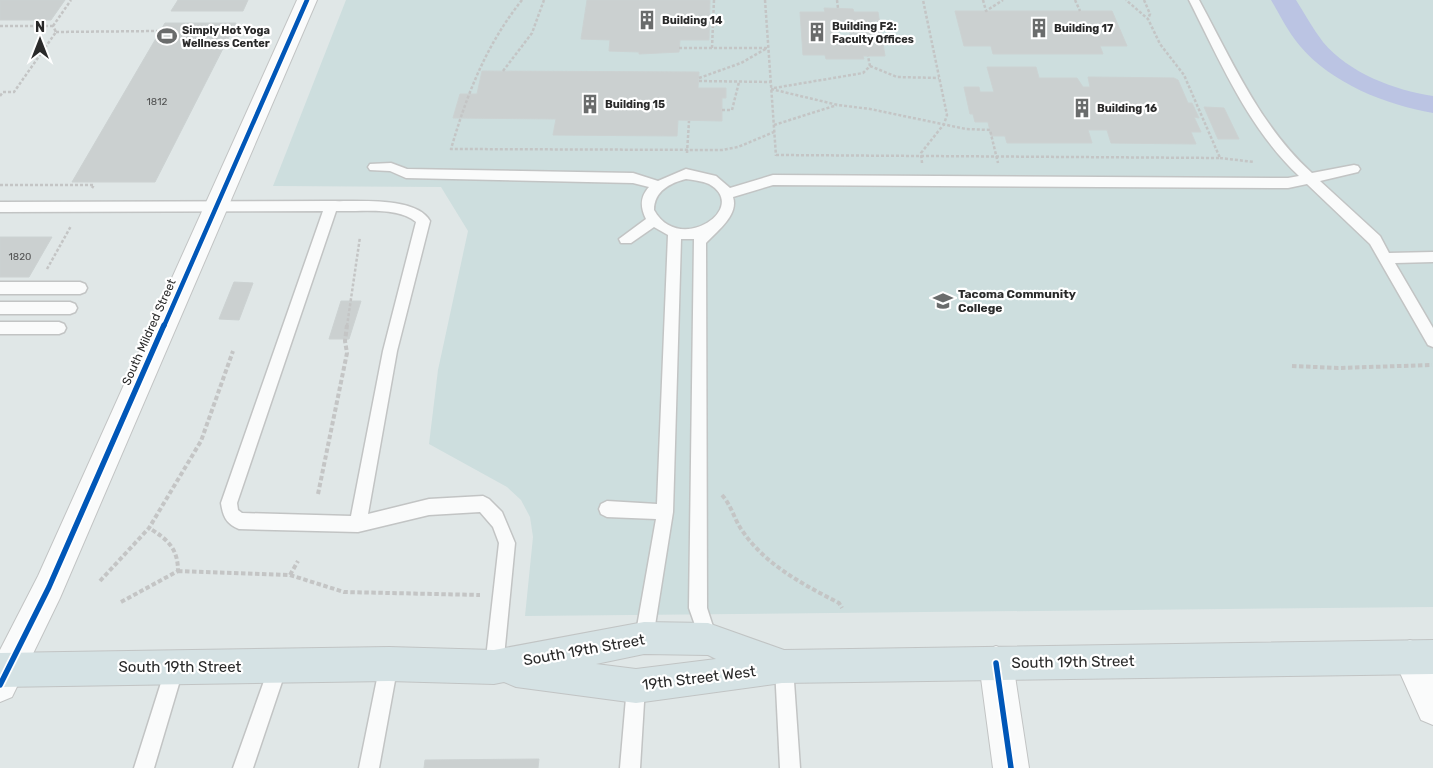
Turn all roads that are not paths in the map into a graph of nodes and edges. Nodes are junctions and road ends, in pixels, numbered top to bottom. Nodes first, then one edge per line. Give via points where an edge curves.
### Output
1 (307, 0) edge
2 (1194, 0) edge
3 (374, 167) dead end
4 (1354, 169) dead end
5 (1309, 179) junction
6 (657, 185) junction
7 (727, 194) junction
8 (331, 206) junction
9 (0, 207) edge
10 (215, 208) junction
11 (653, 219) junction
12 (712, 228) junction
13 (675, 232) junction
14 (626, 239) dead end
15 (1433, 257) edge
16 (1387, 258) junction
17 (0, 288) edge
18 (80, 288) dead end
19 (0, 308) edge
20 (70, 308) dead end
21 (0, 328) edge
22 (59, 328) dead end
23 (1433, 340) edge
24 (606, 509) dead end
25 (666, 512) junction
26 (358, 524) junction
27 (644, 638) junction
28 (708, 639) junction
29 (1422, 657) edge
30 (996, 662) junction
31 (389, 664) junction
32 (175, 667) junction
33 (278, 667) junction
34 (494, 667) junction
35 (784, 667) junction
36 (2, 675) edge
37 (636, 686) junction
38 (1433, 708) edge
39 (144, 768) edge
40 (243, 768) edge
41 (369, 768) edge
42 (630, 768) edge
43 (790, 768) edge
44 (1011, 768) edge

1 - 10 main road, South Mildred Street
2 - 5 lane via 1247,102 1284,156
3 - 6 lane via 391,167 406,173 633,178
4 - 5 lane
5 - 7 lane via 1288,183 773,180
5 - 16 lane via 1375,240
6 - 7 lane via 673,176 700,175 722,186
6 - 11 lane via 648,200 648,210
7 - 12 lane via 727,213
8 - 10 lane
8 - 26 lane via 396,208 413,212 423,221 390,351
8 - 26 lane via 229,503 231,514 239,521
9 - 10 lane
10 - 36 main road, South Mildred Street via 49,587
11 - 13 lane
11 - 14 lane
12 - 13 lane via 687,234
12 - 28 lane via 699,242 698,608
13 - 25 lane
15 - 16 lane
16 - 23 lane
17 - 18 lane
19 - 20 lane
21 - 22 lane
24 - 25 lane
25 - 27 lane
26 - 34 lane via 428,507 483,504 495,514 504,528 508,544
27 - 28 main road, South 19th Street
27 - 34 main road, South 19th Street
28 - 35 main road, South 19th Street
29 - 30 main road, South 19th Street
29 - 38 main road
30 - 35 main road, South 19th Street
30 - 44 main road
31 - 33 main road, South 19th Street
31 - 34 main road, South 19th Street
31 - 41 lane
32 - 33 main road, South 19th Street
32 - 36 main road, South 19th Street via 89,667
32 - 39 lane
33 - 40 lane
34 - 37 main road, 19th Street West
35 - 37 main road, 19th Street West
35 - 43 lane
37 - 42 lane

